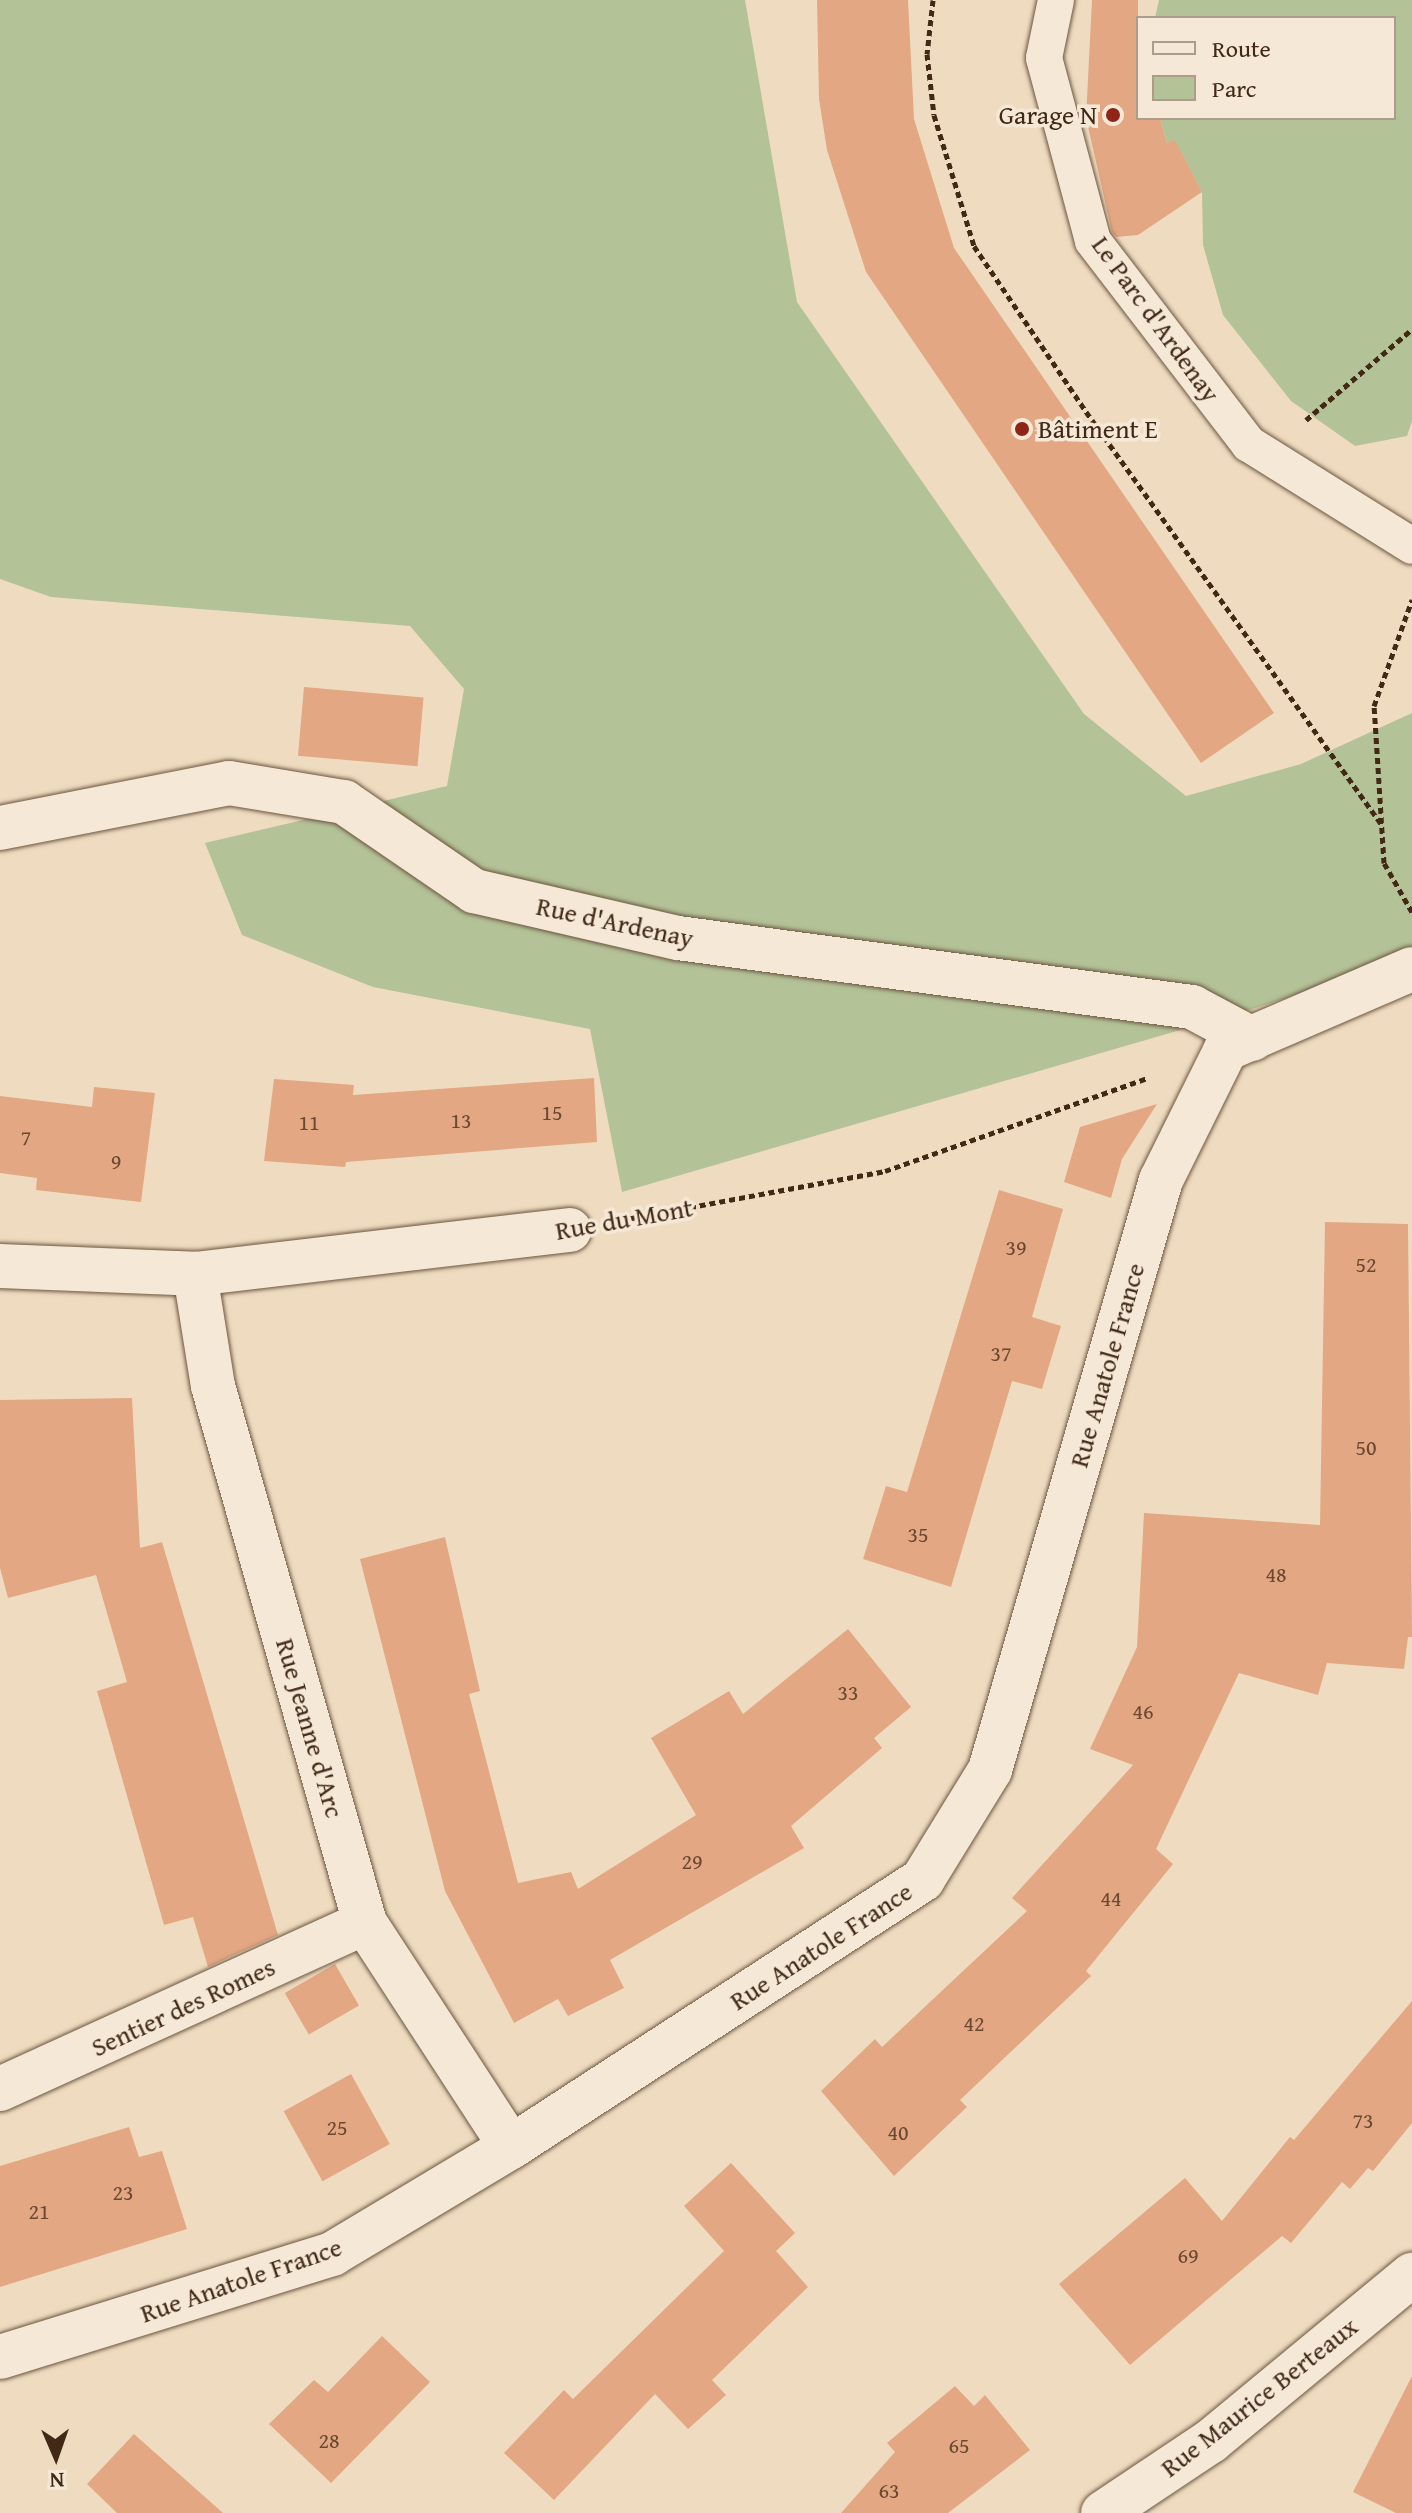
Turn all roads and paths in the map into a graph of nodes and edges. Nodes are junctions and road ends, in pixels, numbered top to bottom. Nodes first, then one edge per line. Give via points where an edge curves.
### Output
1 (933, 0) edge
2 (1056, 0) edge
3 (1412, 329) edge
4 (1266, 454) junction
5 (1412, 546) edge
6 (1412, 600) edge
7 (1381, 824) junction
8 (0, 828) edge
9 (1412, 913) edge
10 (1412, 969) edge
11 (1239, 1044) junction
12 (569, 1230) joint
13 (0, 1266) edge
14 (195, 1274) junction
15 (365, 1923) junction
16 (0, 2089) edge
17 (511, 2147) junction
18 (1412, 2275) edge
19 (0, 2357) edge
20 (1103, 2513) edge

1 - 7 path via 927,54 934,115 974,246
2 - 4 lane, Le Parc d'Ardenay via 1044,58 1093,241 1249,444
3 - 4 path
4 - 5 lane, Le Parc d'Ardenay
6 - 7 path via 1374,706
7 - 9 path via 1384,863
8 - 11 street, Rue d'Ardenay via 229,783 344,802 474,891 678,938 1192,1007
10 - 11 street
11 - 12 path, Rue du Mont via 885,1171
11 - 17 street, Rue Anatole France via 1161,1180 990,1770 923,1879
12 - 14 street, Rue du Mont
13 - 14 street, Rue du Mont
14 - 15 street, Rue Jeanne d'Arc via 213,1386
15 - 16 street, Sentier des Romes
15 - 17 street, Rue Jeanne d'Arc
17 - 19 street, Rue Anatole France via 332,2254
18 - 20 street, Rue Maurice Berteaux via 1211,2441

